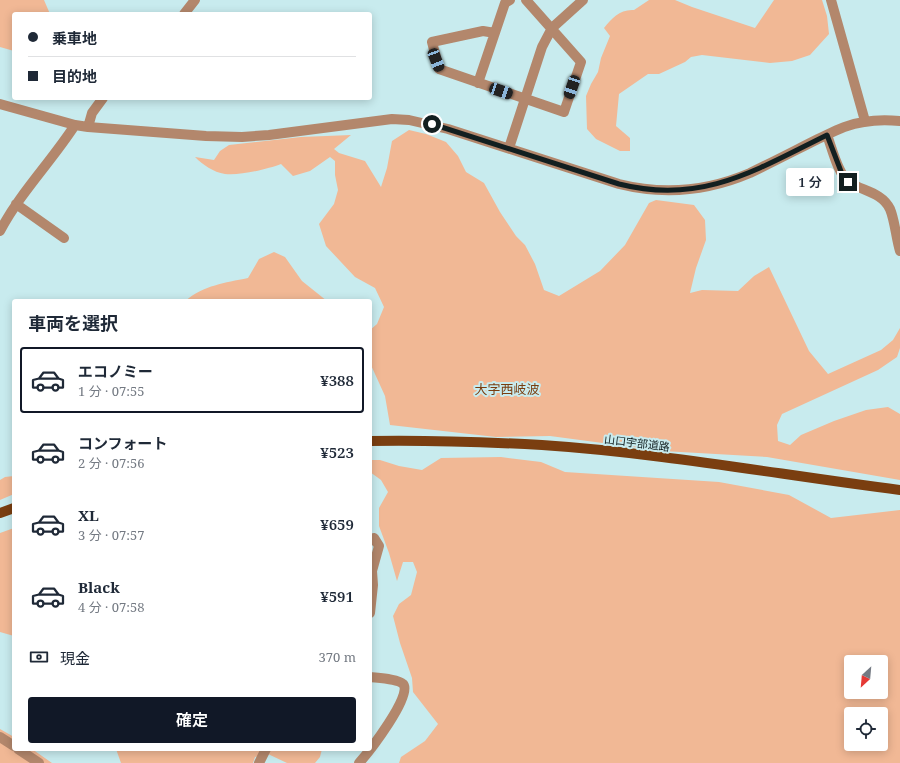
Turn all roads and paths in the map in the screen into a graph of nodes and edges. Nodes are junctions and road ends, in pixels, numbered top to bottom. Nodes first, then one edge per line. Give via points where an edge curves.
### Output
1 (195, 0) edge
2 (510, 0) edge
3 (526, 0) edge
4 (583, 0) edge
5 (831, 0) edge
6 (186, 12) edge
7 (552, 28) junction
8 (495, 33) junction
9 (478, 83) junction
10 (525, 99) junction
11 (102, 100) edge
12 (0, 104) edge
13 (865, 121) junction
14 (900, 121) edge
15 (75, 125) junction
16 (88, 127) junction
17 (827, 135) junction
18 (509, 148) junction
19 (16, 204) junction
20 (0, 231) edge
21 (64, 238) dead end
22 (900, 251) edge
23 (372, 441) edge
24 (900, 490) edge
25 (12, 509) edge
26 (0, 513) edge
27 (372, 540) edge
28 (372, 571) edge
29 (372, 571) edge
30 (372, 595) edge
31 (372, 676) edge
32 (0, 737) edge
33 (8, 743) edge
34 (372, 747) edge
35 (21, 751) edge
36 (265, 751) edge
37 (369, 751) edge
38 (38, 763) edge
39 (260, 763) edge
40 (359, 763) edge

1 - 6 street
2 - 8 street via 505,3
3 - 7 street
4 - 7 street
5 - 13 street
7 - 10 street via 542,47
7 - 10 street via 581,62 564,112
8 - 9 street
8 - 9 street via 484,31 432,42 439,69
9 - 10 street
10 - 18 street
11 - 16 street via 92,113
12 - 15 street
13 - 14 street
13 - 17 street
15 - 16 street
15 - 19 street
16 - 18 street via 242,137 392,119 432,124
17 - 18 street via 732,180 674,191 642,189 619,184
17 - 22 street via 842,174 848,182 876,195 890,209
19 - 20 street
19 - 21 street
23 - 24 main road, 山口宇部道路 via 542,445 695,462
25 - 26 main road
27 - 28 street via 374,538 379,546
29 - 30 street
31 - 34 street via 397,681 405,687 402,700
32 - 33 street
35 - 38 street
36 - 39 street
37 - 40 street

